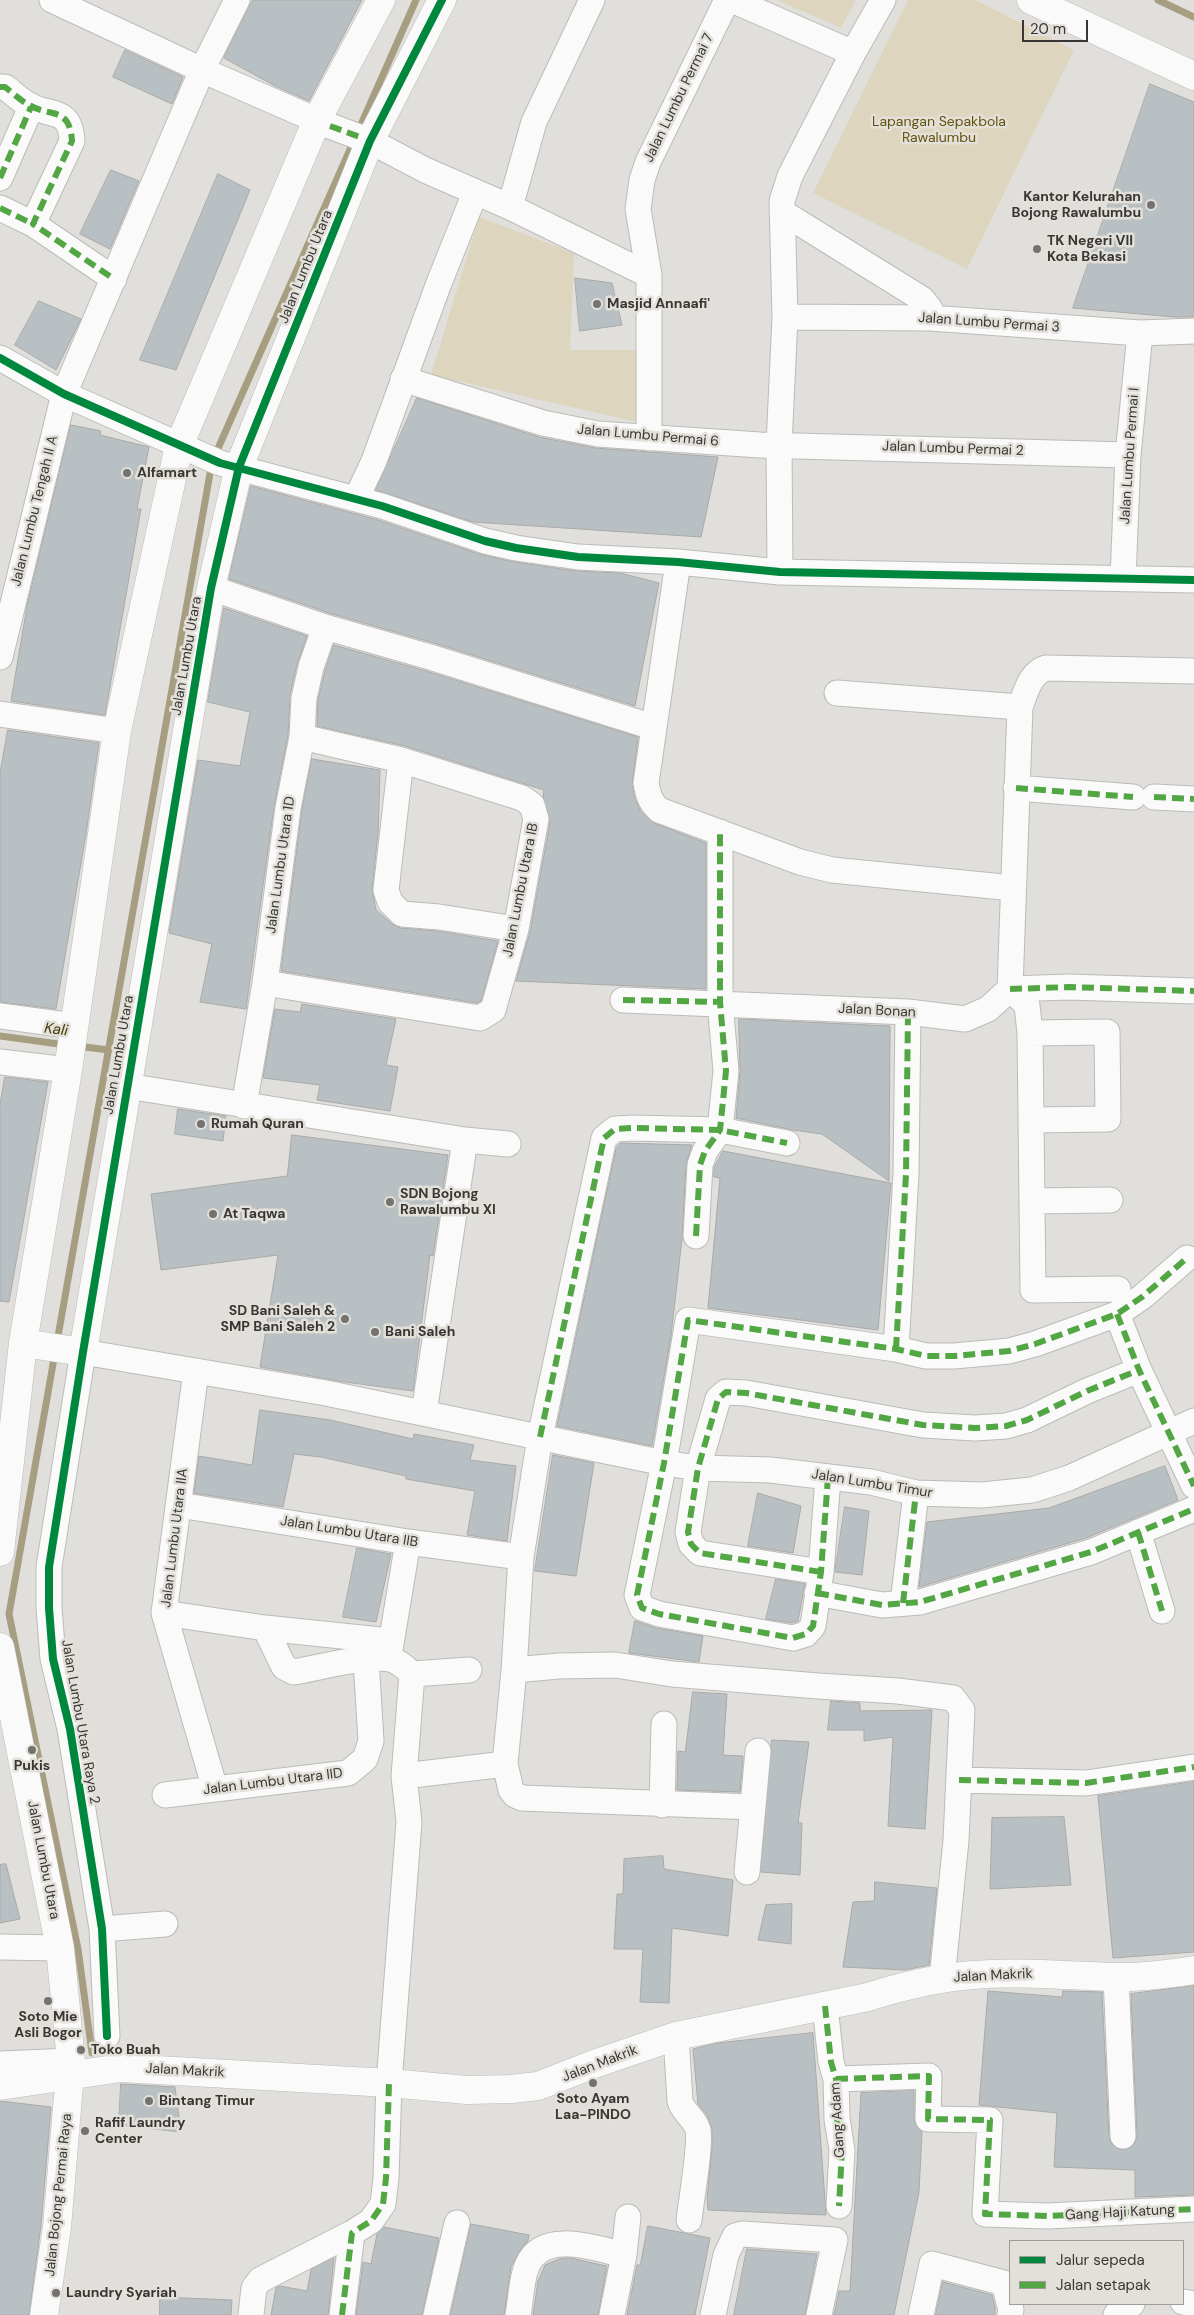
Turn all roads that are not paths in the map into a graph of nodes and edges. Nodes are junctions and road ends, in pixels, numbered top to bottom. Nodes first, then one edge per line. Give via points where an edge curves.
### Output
1 (52, 0) edge
2 (238, 0) edge
3 (381, 0) edge
4 (442, 0) edge
5 (592, 0) edge
6 (727, 0) edge
7 (732, 0) edge
8 (883, 0) edge
9 (1031, 0) edge
10 (853, 53) junction
11 (202, 70) junction
12 (1194, 76) edge
13 (2, 84) edge
14 (31, 107) junction
15 (324, 123) junction
16 (365, 139) junction
17 (0, 178) edge
18 (475, 193) junction
19 (510, 207) junction
20 (0, 208) edge
21 (782, 212) junction
22 (33, 224) junction
23 (649, 275) junction
24 (114, 279) junction
25 (785, 317) junction
26 (930, 318) junction
27 (1194, 331) edge
28 (1140, 333) junction
29 (0, 358) edge
30 (404, 379) junction
31 (64, 394) junction
32 (649, 438) junction
33 (779, 445) junction
34 (185, 448) junction
35 (1128, 455) junction
36 (229, 465) junction
37 (356, 499) junction
38 (678, 562) junction
39 (780, 572) junction
40 (1123, 579) junction
41 (1194, 580) edge
42 (211, 588) junction
43 (5, 610) edge
44 (325, 627) junction
45 (0, 657) edge
46 (1194, 671) edge
47 (836, 693) dead end
48 (1020, 707) junction
49 (0, 714) edge
50 (653, 727) junction
51 (117, 731) junction
52 (302, 737) junction
53 (401, 760) junction
54 (1016, 788) junction
55 (1194, 799) edge
56 (720, 832) junction
57 (1013, 888) junction
58 (516, 928) junction
59 (265, 983) junction
60 (1010, 989) junction
61 (1194, 991) edge
62 (623, 1000) dead end
63 (720, 1002) junction
64 (908, 1012) junction
65 (0, 1016) edge
66 (1030, 1033) junction
67 (71, 1047) junction
68 (0, 1062) edge
69 (127, 1086) junction
70 (244, 1106) junction
71 (1031, 1120) junction
72 (720, 1130) junction
73 (465, 1140) junction
74 (787, 1143) dead end
75 (508, 1144) dead end
76 (1110, 1200) dead end
77 (1032, 1201) junction
78 (696, 1236) dead end
79 (1187, 1258) dead end
80 (1118, 1289) dead end
81 (1116, 1314) junction
82 (51, 1348) junction
83 (896, 1349) junction
84 (1139, 1370) junction
85 (196, 1371) junction
86 (424, 1413) junction
87 (1194, 1421) edge
88 (1169, 1431) junction
89 (540, 1437) junction
90 (664, 1463) junction
91 (698, 1468) junction
92 (828, 1477) junction
93 (1194, 1486) edge
94 (916, 1493) junction
95 (179, 1505) junction
96 (1194, 1509) edge
97 (1138, 1532) junction
98 (408, 1542) junction
99 (0, 1552) edge
100 (520, 1557) junction
101 (819, 1582) junction
102 (903, 1603) junction
103 (1162, 1611) dead end
104 (164, 1612) junction
105 (265, 1628) junction
106 (0, 1647) edge
107 (382, 1653) junction
108 (469, 1670) dead end
109 (514, 1670) junction
110 (412, 1674) junction
111 (664, 1724) dead end
112 (758, 1751) dead end
113 (505, 1764) junction
114 (1194, 1767) edge
115 (404, 1776) junction
116 (959, 1780) junction
117 (215, 1789) junction
118 (165, 1796) dead end
119 (662, 1805) junction
120 (753, 1807) junction
121 (747, 1872) dead end
122 (164, 1924) dead end
123 (102, 1930) junction
124 (0, 1948) edge
125 (60, 1948) junction
126 (1194, 1970) edge
127 (1116, 1977) junction
128 (942, 1979) junction
129 (825, 2006) junction
130 (108, 2036) dead end
131 (676, 2036) junction
132 (0, 2064) edge
133 (71, 2068) junction
134 (836, 2079) junction
135 (389, 2083) junction
136 (0, 2086) edge
137 (1123, 2136) dead end
138 (839, 2206) dead end
139 (1194, 2209) edge
140 (628, 2217) dead end
141 (689, 2220) dead end
142 (457, 2223) dead end
143 (352, 2232) junction
144 (624, 2255) junction
145 (1009, 2302) edge
146 (1130, 2305) edge
147 (44, 2315) edge
148 (251, 2315) edge
149 (342, 2315) edge
150 (436, 2315) edge
151 (518, 2315) edge
152 (612, 2315) edge
153 (713, 2315) edge
154 (819, 2315) edge
155 (921, 2315) edge
156 (1116, 2315) edge

1 - 11 street
2 - 11 street, Jalan Lumbu Tengah II A
3 - 15 street, Jalan Lumbu Utara
4 - 16 street, Jalan Lumbu Utara
5 - 19 street via 534,122
6 - 23 street, Jalan Lumbu Permai 7 via 642,180 638,209
7 - 10 street
8 - 10 street
9 - 12 street
10 - 21 street via 790,176
11 - 15 street
11 - 24 street, Jalan Lumbu Tengah II A
13 - 14 street
14 - 17 street
14 - 22 street via 56,112 69,125 72,141
15 - 16 street
15 - 34 street, Jalan Lumbu Utara
16 - 18 street
16 - 36 street, Jalan Lumbu Utara
18 - 19 street
18 - 30 street
19 - 23 street
20 - 22 street
21 - 25 street
21 - 26 street via 922,299 930,309
22 - 24 street
23 - 32 street, Jalan Lumbu Permai 7
24 - 31 street, Jalan Lumbu Tengah II A
25 - 26 street, Jalan Lumbu Permai 3
25 - 33 street
26 - 28 street, Jalan Lumbu Permai 3
27 - 28 street, Jalan Lumbu Permai 3
28 - 35 street, Jalan Lumbu Permai I
29 - 31 street
30 - 32 street, Jalan Lumbu Permai 6 via 542,423 598,434
30 - 37 street
31 - 34 street
31 - 43 street, Jalan Lumbu Tengah II A
32 - 33 street, Jalan Lumbu Permai 6
33 - 35 street, Jalan Lumbu Permai 2
33 - 39 street
34 - 36 street
34 - 51 street, Jalan Lumbu Utara
35 - 40 street, Jalan Lumbu Permai I
36 - 37 street
36 - 42 street, Jalan Lumbu Utara
37 - 38 street via 516,548 578,558
38 - 39 street
38 - 50 street
39 - 40 street
40 - 41 street
42 - 44 street
42 - 69 street, Jalan Lumbu Utara
43 - 45 street, Jalan Lumbu Tengah II A
44 - 50 street
44 - 52 street, Jalan Lumbu Utara 1D via 304,698
46 - 48 street via 1046,668 1032,678
47 - 48 street
48 - 54 street
49 - 51 street
50 - 56 street via 646,783 649,798 659,810
51 - 67 street, Jalan Lumbu Utara
52 - 53 street, Jalan Lumbu Utara IB
52 - 59 street, Jalan Lumbu Utara 1D via 288,808
53 - 58 street, Jalan Lumbu Utara IB via 522,798 532,805 536,820
53 - 58 street via 386,890 390,902 402,914
54 - 55 street
54 - 57 street
56 - 57 street via 800,862 832,870
56 - 63 street
57 - 60 street
58 - 59 street, Jalan Lumbu Utara IB via 493,1010 480,1018
59 - 70 street, Jalan Lumbu Utara 1D
60 - 61 street via 1069,987
60 - 64 street, Jalan Bonan via 988,1009 965,1019
60 - 66 street via 1027,1005
62 - 63 street, Jalan Bonan
63 - 64 street, Jalan Bonan
63 - 72 street via 726,1071
64 - 83 street via 906,1174
65 - 67 street
66 - 71 street
66 - 71 street via 1107,1032 1108,1119
67 - 68 street
67 - 82 street, Jalan Lumbu Utara
69 - 70 street
69 - 82 street, Jalan Lumbu Utara
70 - 73 street
71 - 77 street
72 - 74 street
72 - 78 street via 705,1151 700,1165
72 - 89 street via 615,1129 604,1138
73 - 75 street
73 - 86 street
76 - 77 street
77 - 80 street via 1033,1290
79 - 81 street via 1142,1297
81 - 83 street via 1009,1351 926,1356
81 - 84 street
82 - 85 street, Jalan Lumbu Timur
82 - 99 street, Jalan Lumbu Utara
82 - 123 street, Jalan Lumbu Utara Raya 2 via 49,1608 53,1659 70,1729
83 - 90 street via 688,1320
84 - 88 street
84 - 91 street via 1027,1420 1006,1426 923,1425 726,1392 718,1399
85 - 86 street, Jalan Lumbu Timur
85 - 95 street, Jalan Lumbu Utara IIA
86 - 89 street, Jalan Lumbu Timur
87 - 88 street, Jalan Lumbu Timur
88 - 93 street
88 - 94 street, Jalan Lumbu Timur via 1069,1478 1032,1490 982,1495
89 - 90 street, Jalan Lumbu Timur
89 - 100 street
90 - 91 street, Jalan Lumbu Timur
90 - 101 street via 637,1596 642,1608 659,1614 793,1638 806,1634 813,1626
91 - 92 street, Jalan Lumbu Timur via 770,1470
91 - 101 street via 688,1532 691,1544 700,1553
92 - 94 street, Jalan Lumbu Timur via 871,1482
92 - 101 street
94 - 102 street
95 - 98 street, Jalan Lumbu Utara IIB
95 - 104 street, Jalan Lumbu Utara IIA
96 - 97 street
97 - 102 street via 1091,1552 947,1595
97 - 103 street
98 - 100 street, Jalan Lumbu Utara IIB
98 - 107 street, Jalan Lumbu Utara IID
100 - 109 street
101 - 102 street via 882,1605
104 - 105 street
104 - 117 street, Jalan Lumbu Utara IIA
105 - 107 street
105 - 107 street via 284,1667 294,1672
106 - 125 street, Jalan Lumbu Utara
107 - 110 street
107 - 117 street, Jalan Lumbu Utara IID via 371,1741 365,1759 348,1773
108 - 110 street
109 - 113 street
109 - 116 street via 615,1665 672,1674 953,1698 962,1710
110 - 115 street
111 - 119 street
112 - 120 street
113 - 115 street
113 - 119 street via 511,1790 522,1798
114 - 116 street via 1086,1783
115 - 135 street via 409,1822
116 - 128 street
117 - 118 street, Jalan Lumbu Utara IID
119 - 120 street
120 - 121 street
122 - 123 street
123 - 130 street, Jalan Lumbu Utara Raya 2
124 - 125 street
125 - 133 street, Jalan Lumbu Utara
126 - 127 street, Jalan Makrik
127 - 128 street, Jalan Makrik via 1047,1974
127 - 137 street
128 - 129 street, Jalan Makrik
129 - 131 street, Jalan Makrik
129 - 134 street, Gang Adam via 830,2062
131 - 135 street, Jalan Makrik via 538,2086 466,2090
131 - 141 street via 682,2110 699,2133
132 - 133 street
133 - 135 street, Jalan Makrik
133 - 136 street, Jalan Makrik
133 - 147 street, Jalan Bojong Permai Raya via 57,2227
134 - 138 street, Gang Adam via 842,2150
134 - 139 street, Gang Haji Katung via 929,2076 928,2119 990,2120 985,2214 1047,2216
135 - 143 street via 382,2204 371,2221
140 - 144 street
142 - 150 street
143 - 148 street via 260,2280 254,2288
143 - 149 street
144 - 151 street via 573,2244 547,2245 533,2255 527,2267
144 - 152 street
145 - 155 street via 1004,2283 932,2264
146 - 156 street
153 - 154 street via 726,2255 735,2236 742,2234 835,2240

